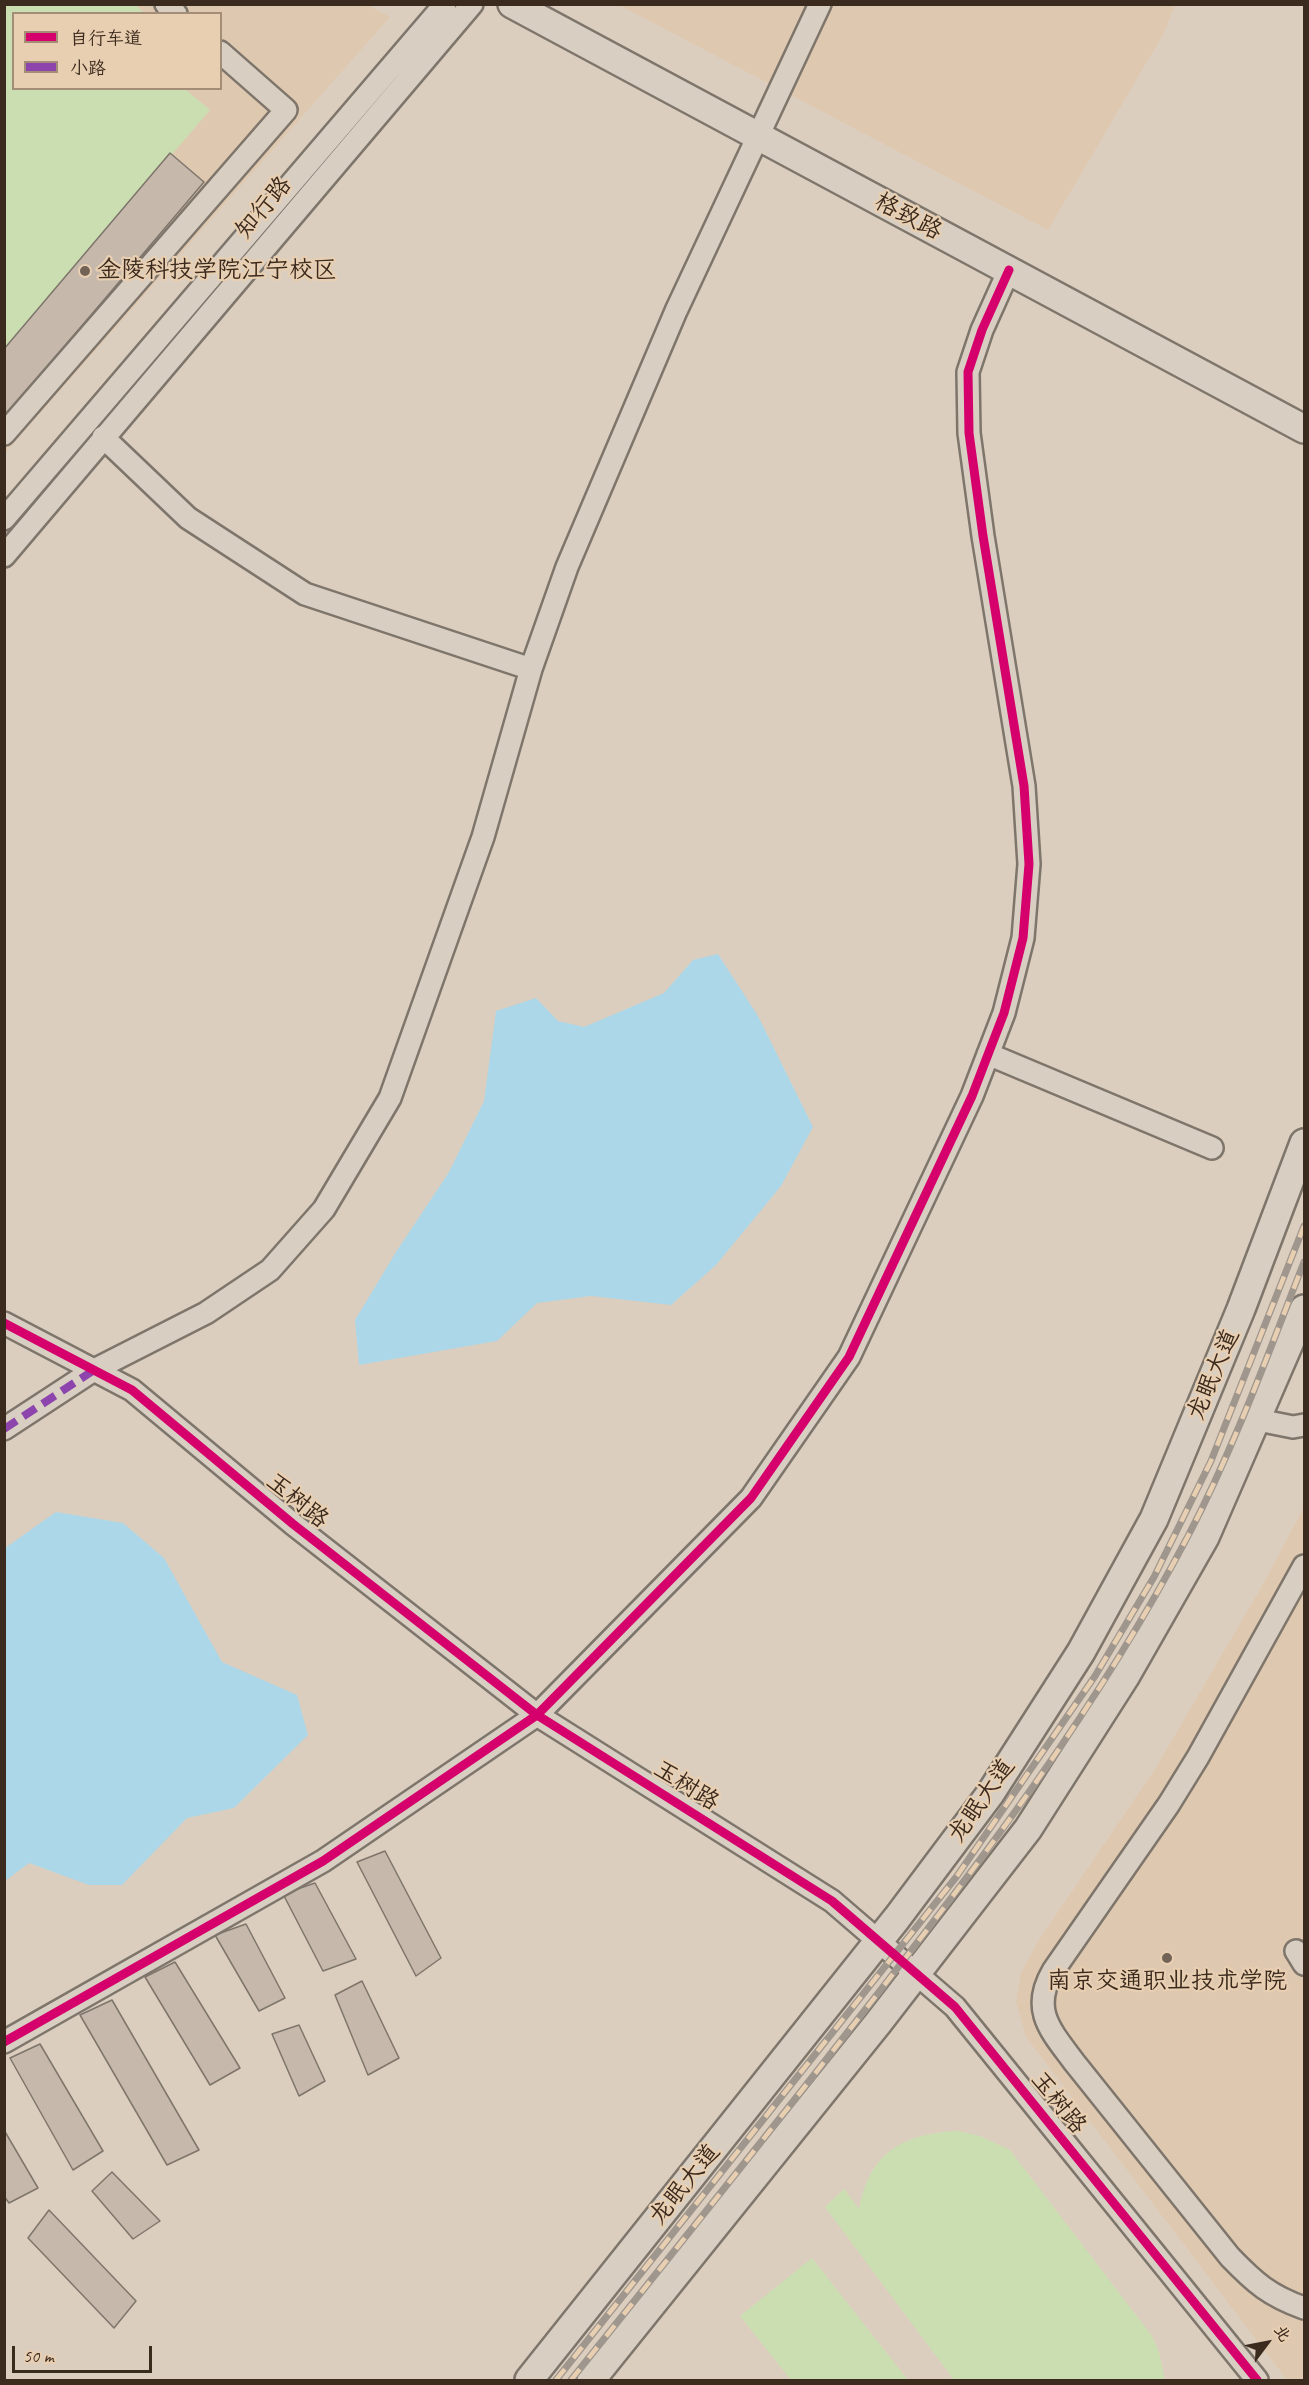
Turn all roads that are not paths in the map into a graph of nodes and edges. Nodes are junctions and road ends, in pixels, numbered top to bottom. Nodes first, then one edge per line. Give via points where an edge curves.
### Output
1 (445, 4) edge
2 (472, 4) edge
3 (512, 4) edge
4 (820, 4) edge
5 (222, 54) edge
6 (758, 136) junction
7 (1009, 270) junction
8 (1305, 429) edge
9 (4, 434) edge
10 (103, 437) junction
11 (4, 519) edge
12 (4, 556) edge
13 (531, 669) junction
14 (988, 1054) junction
15 (1305, 1143) edge
16 (1212, 1148) dead end
17 (1304, 1314) edge
18 (4, 1323) edge
19 (94, 1370) junction
20 (1258, 1419) junction
21 (1305, 1425) edge
22 (4, 1430) edge
23 (1305, 1566) edge
24 (537, 1716) junction
25 (879, 1941) junction
26 (916, 1973) junction
27 (4, 2042) edge
28 (1305, 2308) edge
29 (529, 2380) edge
30 (591, 2380) edge
31 (1257, 2380) edge

1 - 11 street, 知行路
2 - 10 street, 知行路
3 - 6 main road, 格致路
4 - 6 street
5 - 9 street via 286,110
6 - 7 main road, 格致路
6 - 13 street via 662,343 567,567
7 - 8 main road, 格致路
7 - 14 street via 968,372 969,433 1024,786 1029,864 1023,938 1004,1013
10 - 12 street, 知行路
10 - 13 street via 188,518 305,594
13 - 19 street via 483,837 390,1098 324,1209 270,1270 206,1313
14 - 16 street
14 - 24 street via 849,1357 751,1498
15 - 25 main road, 龙眠大道 via 1154,1520 1081,1652 990,1794
17 - 20 main road, 龙眠大道
18 - 19 street, 玉树路
19 - 22 street
19 - 24 street, 玉树路 via 132,1390 293,1524
20 - 21 street via 1293,1427
20 - 26 main road, 龙眠大道 via 1205,1537 1125,1677 1028,1829
23 - 28 street via 1198,1757 1053,1971 1044,1986 1041,2005 1055,2036 1074,2062 1230,2257 1277,2299
24 - 25 street, 玉树路 via 832,1901
24 - 27 street via 323,1861
25 - 26 street, 玉树路
25 - 29 main road, 龙眠大道
26 - 30 main road, 龙眠大道
26 - 31 street, 玉树路 via 955,2007

